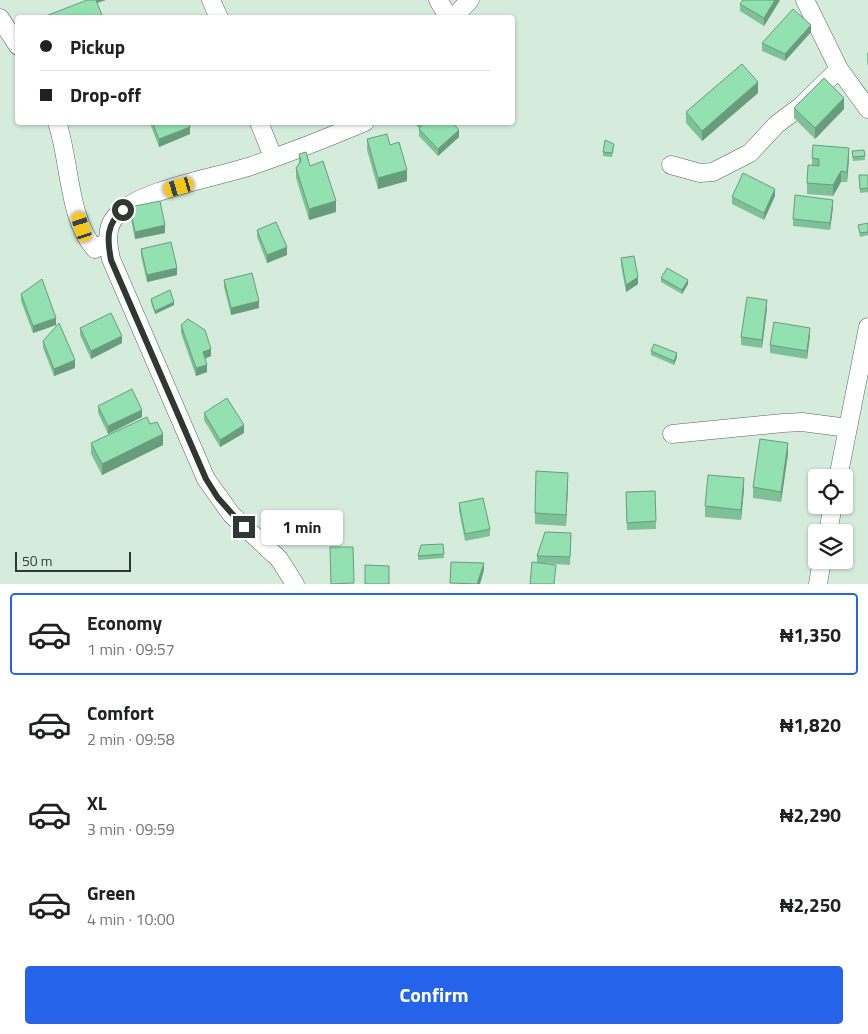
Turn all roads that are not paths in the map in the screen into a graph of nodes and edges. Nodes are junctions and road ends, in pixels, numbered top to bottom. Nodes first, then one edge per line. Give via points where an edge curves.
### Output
1 (212, 0) edge
2 (438, 0) edge
3 (470, 0) edge
4 (805, 0) edge
5 (218, 15) edge
6 (447, 15) edge
7 (456, 15) edge
8 (0, 18) edge
9 (15, 41) edge
10 (839, 69) junction
11 (868, 109) edge
12 (58, 125) edge
13 (260, 125) edge
14 (358, 125) edge
15 (273, 156) junction
16 (671, 165) dead end
17 (107, 242) junction
18 (868, 326) edge
19 (848, 428) junction
20 (672, 434) dead end
21 (840, 469) edge
22 (820, 569) edge
23 (295, 584) edge
24 (818, 584) edge

1 - 5 street
2 - 6 street
3 - 7 street
4 - 10 street
8 - 9 street
10 - 11 street
10 - 16 street via 800,107 777,124 750,153 713,172 700,173
12 - 17 street via 68,183 82,227 95,249
13 - 15 street
14 - 15 street
15 - 17 street via 252,166 161,192 133,204 114,217
17 - 23 street via 111,260 206,479 232,514 279,559
18 - 19 street
19 - 20 street via 783,422
19 - 21 street
22 - 24 street

